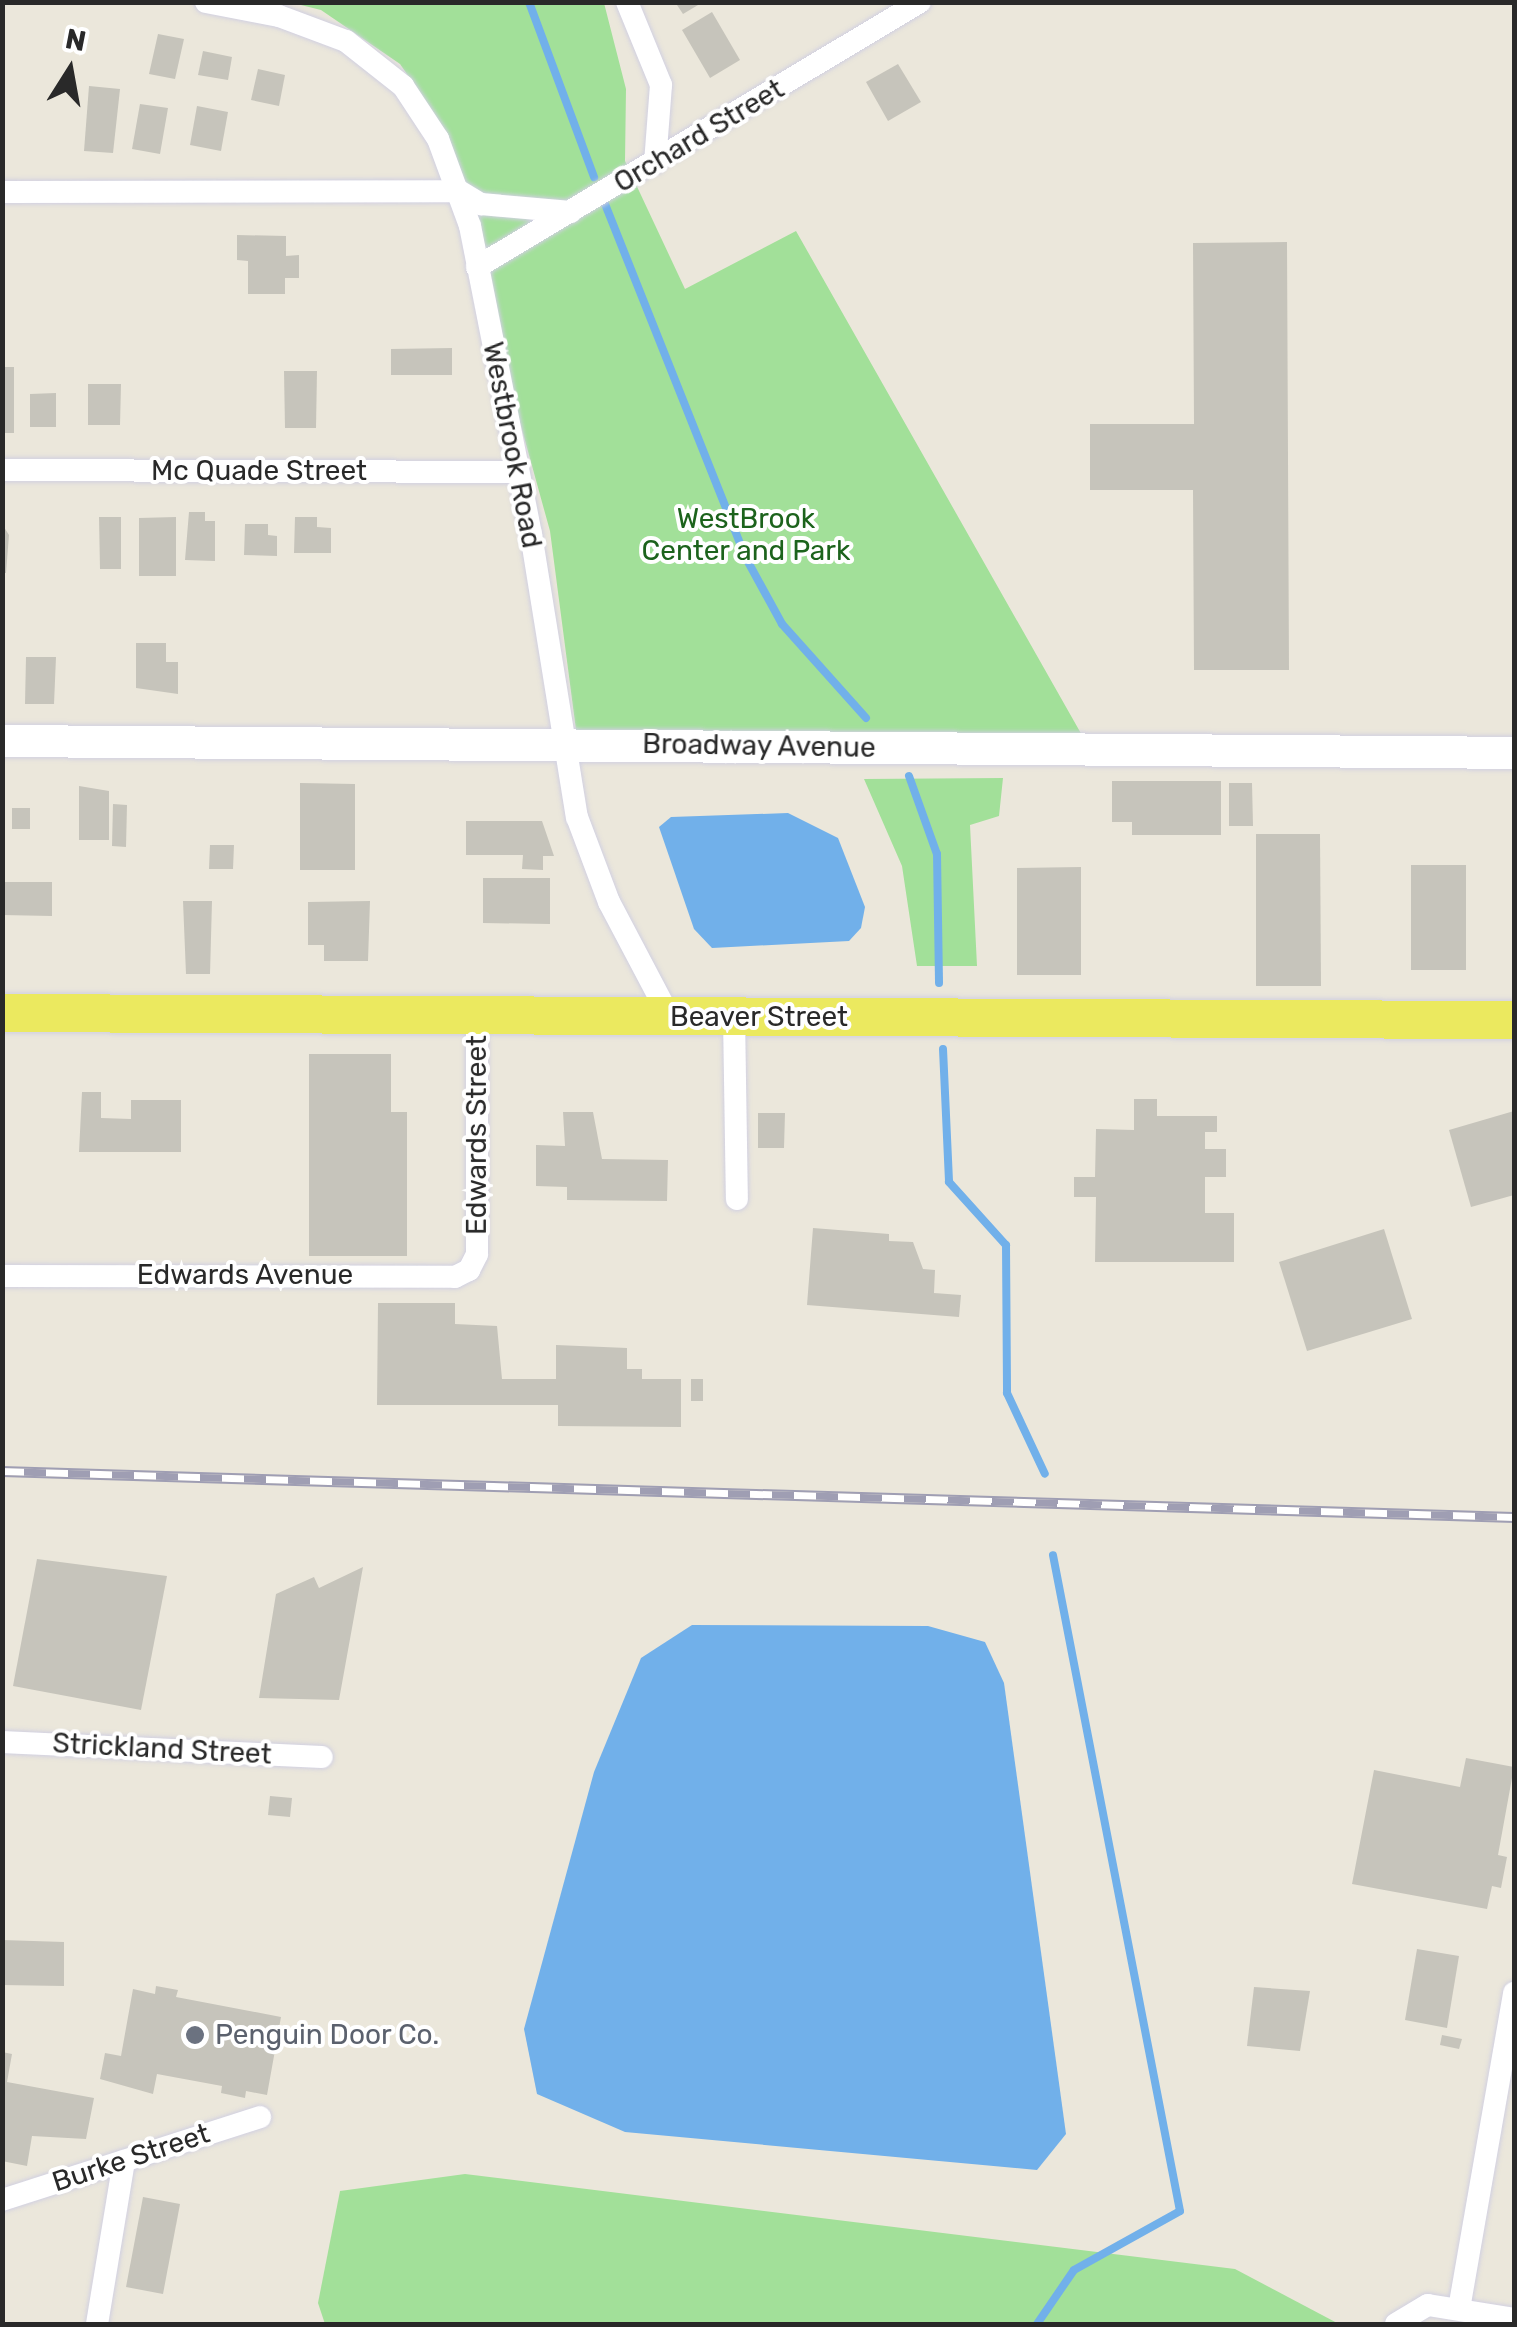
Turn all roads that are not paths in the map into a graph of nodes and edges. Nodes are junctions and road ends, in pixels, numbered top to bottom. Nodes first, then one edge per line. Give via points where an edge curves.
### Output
1 (206, 2) edge
2 (627, 2) edge
3 (920, 2) edge
4 (655, 163) junction
5 (459, 191) junction
6 (2, 192) edge
7 (571, 212) junction
8 (477, 267) junction
9 (2, 470) edge
10 (516, 472) junction
11 (2, 741) edge
12 (561, 744) junction
13 (1514, 753) edge
14 (2, 1013) edge
15 (477, 1015) junction
16 (669, 1016) junction
17 (734, 1016) junction
18 (1514, 1020) edge
19 (737, 1199) dead end
20 (477, 1254) joint
21 (2, 1276) edge
22 (2, 1742) edge
23 (322, 1756) dead end
24 (1514, 2000) edge
25 (260, 2117) dead end
26 (124, 2161) junction
27 (2, 2200) edge
28 (1459, 2309) junction
29 (1514, 2320) edge
30 (96, 2324) edge
31 (1396, 2324) edge

1 - 5 street, Westbrook Road via 303,22 346,41 385,70 424,115
2 - 4 street via 662,85
3 - 4 street, Orchard Street
4 - 7 street, Orchard Street
5 - 6 street
5 - 7 street via 481,204
5 - 8 street, Westbrook Road
7 - 8 street, Orchard Street
8 - 10 street, Westbrook Road
9 - 10 street, Mc Quade Street
10 - 12 street, Westbrook Road
11 - 12 street, Broadway Avenue
12 - 13 street, Broadway Avenue
12 - 16 street, Westbrook Road via 609,902
14 - 15 main road, Beaver Street
15 - 16 main road, Beaver Street
15 - 20 street, Edwards Street
16 - 17 main road, Beaver Street
17 - 18 main road, Beaver Street
17 - 19 street
20 - 21 street, Edwards Avenue via 455,1277
22 - 23 street, Strickland Street
24 - 28 street
25 - 26 street, Burke Street
26 - 27 street, Burke Street
26 - 30 street
28 - 29 street
28 - 31 street via 1428,2305

